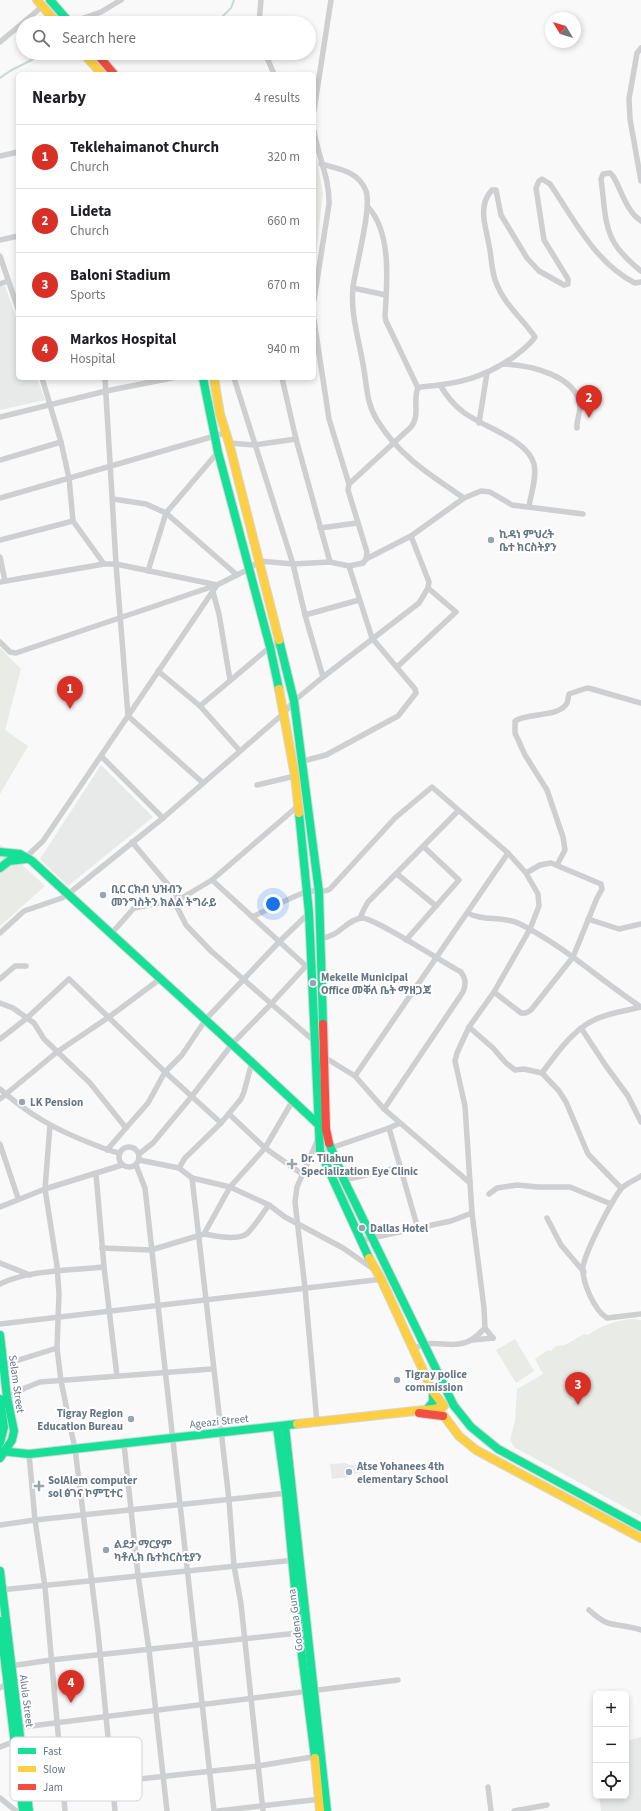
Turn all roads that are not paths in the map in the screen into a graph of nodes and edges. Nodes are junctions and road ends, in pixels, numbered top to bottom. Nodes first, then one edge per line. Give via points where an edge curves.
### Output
1 (50, 0) edge
2 (121, 0) edge
3 (261, 0) edge
4 (331, 0) edge
5 (40, 3) edge
6 (27, 16) edge
7 (51, 16) edge
8 (64, 16) edge
9 (90, 16) edge
10 (260, 16) edge
11 (16, 26) edge
12 (0, 42) edge
13 (641, 48) edge
14 (89, 60) edge
15 (102, 60) edge
16 (268, 60) edge
17 (100, 72) edge
18 (112, 72) edge
19 (273, 72) edge
20 (316, 97) edge
21 (316, 141) edge
22 (16, 152) edge
23 (0, 156) edge
24 (321, 164) junction
25 (641, 181) edge
26 (368, 207) junction
27 (641, 221) edge
28 (16, 236) edge
29 (0, 240) edge
30 (0, 256) edge
31 (641, 271) edge
32 (8, 281) junction
33 (641, 282) edge
34 (0, 284) edge
35 (316, 287) edge
36 (353, 288) junction
37 (386, 295) junction
38 (16, 303) edge
39 (316, 336) edge
40 (504, 364) junction
41 (487, 373) junction
42 (43, 380) edge
43 (105, 380) edge
44 (162, 380) edge
45 (203, 380) edge
46 (214, 380) edge
47 (235, 380) edge
48 (282, 380) edge
49 (440, 385) junction
50 (418, 388) junction
51 (106, 391) junction
52 (51, 404) junction
53 (0, 417) edge
54 (479, 423) junction
55 (577, 428) dead end
56 (225, 433) junction
57 (214, 437) junction
58 (296, 439) junction
59 (62, 442) junction
60 (394, 442) junction
61 (229, 443) junction
62 (254, 445) junction
63 (218, 452) junction
64 (0, 460) edge
65 (112, 466) junction
66 (69, 478) junction
67 (349, 484) junction
68 (0, 498) edge
69 (464, 498) junction
70 (113, 499) junction
71 (529, 506) junction
72 (166, 513) junction
73 (583, 514) dead end
74 (73, 521) junction
75 (357, 523) junction
76 (320, 528) junction
77 (411, 536) junction
78 (0, 540) edge
79 (0, 556) edge
80 (366, 559) junction
81 (259, 562) junction
82 (330, 562) junction
83 (104, 564) junction
84 (116, 564) junction
85 (293, 564) junction
86 (349, 566) junction
87 (249, 569) junction
88 (148, 571) junction
89 (237, 575) junction
90 (3, 581) edge
91 (217, 585) junction
92 (428, 588) junction
93 (212, 592) junction
94 (359, 600) junction
95 (305, 615) junction
96 (121, 617) junction
97 (372, 638) junction
98 (0, 642) edge
99 (281, 645) junction
100 (270, 647) junction
101 (397, 667) junction
102 (158, 672) junction
103 (323, 677) junction
104 (230, 680) junction
105 (294, 701) junction
106 (641, 703) edge
107 (200, 706) junction
108 (284, 713) junction
109 (128, 716) junction
110 (240, 751) junction
111 (101, 756) junction
112 (303, 761) junction
113 (295, 776) junction
114 (203, 782) junction
115 (257, 785) dead end
116 (298, 806) junction
117 (458, 811) junction
118 (163, 818) junction
119 (132, 842) junction
120 (424, 847) junction
121 (0, 852) edge
122 (508, 853) junction
123 (0, 857) edge
124 (26, 858) junction
125 (556, 865) junction
126 (0, 868) edge
127 (526, 873) junction
128 (397, 874) junction
129 (212, 880) junction
130 (308, 891) junction
131 (319, 892) junction
132 (67, 895) junction
133 (177, 900) junction
134 (436, 906) junction
135 (310, 913) junction
136 (468, 913) junction
137 (252, 918) junction
138 (360, 918) junction
139 (588, 919) junction
140 (641, 924) edge
141 (530, 929) junction
142 (0, 933) edge
143 (111, 934) junction
144 (321, 938) junction
145 (406, 940) junction
146 (279, 942) junction
147 (573, 957) junction
148 (435, 958) junction
149 (322, 965) junction
150 (26, 966) dead end
151 (309, 966) junction
152 (243, 978) junction
153 (0, 979) edge
154 (160, 979) junction
155 (494, 992) junction
156 (0, 1003) edge
157 (272, 1004) junction
158 (641, 1007) edge
159 (110, 1017) junction
160 (27, 1018) junction
161 (206, 1019) junction
162 (469, 1027) junction
163 (581, 1028) junction
164 (0, 1039) edge
165 (314, 1041) junction
166 (233, 1043) junction
167 (57, 1052) junction
168 (324, 1057) junction
169 (252, 1062) junction
170 (165, 1072) junction
171 (542, 1073) junction
172 (355, 1076) junction
173 (0, 1089) edge
174 (5, 1094) junction
175 (192, 1096) junction
176 (0, 1099) edge
177 (293, 1100) junction
178 (384, 1109) junction
179 (229, 1114) junction
180 (641, 1121) edge
181 (221, 1123) junction
182 (400, 1123) junction
183 (50, 1125) junction
184 (322, 1127) junction
185 (126, 1128) junction
186 (389, 1128) junction
187 (319, 1137) junction
188 (0, 1144) edge
189 (265, 1148) junction
190 (330, 1149) junction
191 (108, 1150) junction
192 (320, 1151) junction
193 (120, 1153) junction
194 (138, 1160) junction
195 (122, 1165) junction
196 (401, 1167) junction
197 (179, 1168) junction
198 (96, 1174) junction
199 (302, 1174) junction
200 (641, 1176) edge
201 (192, 1178) junction
202 (344, 1180) junction
203 (470, 1183) junction
204 (230, 1187) junction
205 (621, 1188) junction
206 (45, 1189) junction
207 (489, 1194) dead end
208 (18, 1198) junction
209 (612, 1204) junction
210 (268, 1205) junction
211 (0, 1207) edge
212 (472, 1213) junction
213 (547, 1218) dead end
214 (297, 1224) junction
215 (418, 1229) junction
216 (201, 1235) junction
217 (371, 1237) junction
218 (362, 1240) junction
219 (102, 1248) junction
220 (152, 1250) junction
221 (0, 1263) edge
222 (104, 1267) junction
223 (374, 1269) junction
224 (56, 1272) junction
225 (584, 1273) junction
226 (30, 1275) junction
227 (390, 1277) junction
228 (381, 1279) junction
229 (0, 1284) edge
230 (305, 1288) junction
231 (206, 1300) junction
232 (159, 1305) junction
233 (110, 1311) junction
234 (641, 1314) edge
235 (58, 1317) junction
236 (0, 1324) edge
237 (485, 1328) junction
238 (0, 1335) edge
239 (473, 1340) junction
240 (423, 1344) junction
241 (57, 1348) junction
242 (414, 1349) junction
243 (1, 1365) edge
244 (212, 1369) junction
245 (164, 1372) junction
246 (117, 1376) junction
247 (61, 1380) junction
248 (433, 1392) junction
249 (4, 1398) edge
250 (0, 1403) edge
251 (454, 1407) junction
252 (427, 1409) junction
253 (443, 1411) junction
254 (410, 1412) junction
255 (317, 1423) junction
256 (281, 1426) junction
257 (220, 1432) junction
258 (9, 1435) junction
259 (172, 1437) junction
260 (0, 1443) edge
261 (124, 1444) junction
262 (75, 1449) junction
263 (29, 1454) junction
264 (3, 1455) edge
265 (289, 1493) junction
266 (228, 1500) junction
267 (179, 1506) junction
268 (132, 1510) junction
269 (82, 1515) junction
270 (35, 1520) junction
271 (0, 1525) edge
272 (641, 1527) edge
273 (641, 1538) edge
274 (296, 1560) junction
275 (234, 1566) junction
276 (186, 1570) junction
277 (0, 1571) edge
278 (138, 1575) junction
279 (90, 1581) junction
280 (45, 1587) junction
281 (1, 1590) edge
282 (589, 1610) dead end
283 (0, 1621) edge
284 (641, 1630) edge
285 (303, 1632) junction
286 (1, 1634) edge
287 (244, 1638) junction
288 (196, 1645) junction
289 (149, 1650) junction
290 (100, 1655) junction
291 (51, 1660) junction
292 (8, 1666) junction
293 (398, 1680) dead end
294 (7, 1684) edge
295 (311, 1691) junction
296 (251, 1699) junction
297 (201, 1705) junction
298 (155, 1711) junction
299 (106, 1717) junction
300 (57, 1723) junction
301 (16, 1728) junction
302 (17, 1737) edge
303 (58, 1737) edge
304 (108, 1737) edge
305 (10, 1744) edge
306 (0, 1747) edge
307 (318, 1756) junction
308 (258, 1766) junction
309 (208, 1772) junction
310 (163, 1777) junction
311 (142, 1779) edge
312 (488, 1787) dead end
313 (0, 1798) edge
314 (322, 1799) junction
315 (22, 1801) edge
316 (28, 1801) edge
317 (65, 1801) edge
318 (114, 1801) edge
319 (547, 1805) dead end
320 (262, 1808) edge
321 (16, 1811) edge
322 (23, 1811) edge
323 (29, 1811) edge
324 (66, 1811) edge
325 (115, 1811) edge
326 (167, 1811) edge
327 (214, 1811) edge
328 (218, 1811) edge
329 (320, 1811) edge
330 (327, 1811) edge
331 (491, 1811) edge
332 (514, 1811) edge

1 - 5 street
1 - 8 main road
2 - 9 street
3 - 10 street
4 - 20 street
5 - 6 street
5 - 7 main road
11 - 12 street
13 - 25 street via 637,53 629,99
14 - 17 main road
15 - 18 main road
16 - 19 street
21 - 24 street
22 - 23 street
24 - 26 street via 348,171 359,179 366,191
24 - 35 street via 330,190
26 - 36 street
26 - 37 street via 374,213 386,251
27 - 31 street via 629,208 613,176 606,172 603,174 603,213 613,243
28 - 29 street
30 - 32 street
32 - 34 street
32 - 38 street
33 - 40 street via 635,283 625,278 604,260 582,234 550,184 542,179 536,188 544,240 568,279 568,284 564,286 557,283 539,271 527,258 501,215 496,190 492,190 486,200 484,221 497,285 515,315 535,337
36 - 37 street
36 - 60 street via 353,316 369,403 377,420
37 - 50 street via 386,321
39 - 67 street via 329,419
40 - 41 street
40 - 55 street via 531,367 559,378 567,384 574,391 580,406
41 - 49 street via 462,382
41 - 54 street
42 - 52 street
43 - 51 street
44 - 51 street
45 - 57 main road
46 - 56 main road
47 - 62 street
48 - 58 street
49 - 50 street
49 - 54 street via 447,397
50 - 60 street via 416,419
51 - 52 street
51 - 65 street
52 - 53 street
52 - 59 street
54 - 71 street via 519,444 531,456 535,472
56 - 57 street
56 - 61 main road
57 - 63 main road
57 - 65 street
58 - 62 street
58 - 76 street
59 - 64 street
59 - 66 street
60 - 67 street
60 - 69 street via 410,461
61 - 62 street
61 - 81 main road
62 - 85 street
63 - 72 street
63 - 87 main road
65 - 66 street
65 - 70 street
66 - 68 street
66 - 74 street
67 - 75 street via 348,490
69 - 71 street via 481,491 490,492 512,504
69 - 77 street
70 - 72 street via 146,504
70 - 84 street
71 - 73 street
72 - 88 street
72 - 89 street
74 - 78 street
74 - 83 street
75 - 76 street
75 - 80 street via 367,552
76 - 82 street
77 - 80 street
77 - 92 street via 429,582
79 - 90 street
80 - 86 street
81 - 85 street
81 - 87 street
81 - 99 main road
82 - 85 street
82 - 86 street
83 - 84 street
83 - 90 street
84 - 88 street
84 - 96 street
85 - 95 street
86 - 94 street
87 - 89 street
87 - 100 main road
88 - 91 street
89 - 91 street
91 - 93 street
91 - 96 street
92 - 97 street via 419,603
92 - 101 street via 456,612
93 - 102 street
93 - 104 street via 219,614
94 - 95 street
94 - 97 street
95 - 103 street
96 - 98 street via 16,653 10,652
96 - 109 street
97 - 101 street
97 - 103 street
99 - 100 street
99 - 105 main road
100 - 104 street
100 - 108 main road
101 - 112 street via 416,693 398,716 326,755
102 - 107 street
102 - 109 street
103 - 105 street
104 - 107 street
105 - 108 street
105 - 112 main road
106 - 125 street via 587,688 569,694 566,705 557,711 516,721 516,734 547,790 562,837 564,850
107 - 110 street
108 - 110 street
108 - 113 main road
109 - 111 street
109 - 114 street
110 - 114 street
111 - 118 street
111 - 124 street via 43,841
112 - 131 main road
113 - 115 street
113 - 116 main road
114 - 118 street
116 - 129 street
116 - 130 main road
117 - 120 street
117 - 122 street
117 - 131 street via 432,787 394,818 336,884 326,891
118 - 119 street
119 - 132 street
119 - 133 street
120 - 128 street
120 - 134 street via 459,880
121 - 124 main road via 14,853
122 - 127 street
122 - 136 street
123 - 126 main road
124 - 126 main road via 9,861
124 - 132 main road
125 - 127 street via 546,863
125 - 139 street via 601,884
127 - 141 street via 538,894 539,906
128 - 134 street
128 - 138 street via 368,902
129 - 133 street
129 - 137 street
130 - 131 street
130 - 135 main road
130 - 137 street
131 - 144 main road
132 - 142 street via 24,911
132 - 143 main road
133 - 143 street via 134,908
133 - 152 street via 186,925 211,951
134 - 145 street
135 - 146 street
135 - 151 main road
136 - 141 street via 478,918 507,919
136 - 148 street
137 - 146 street
138 - 144 street via 332,936
138 - 145 street via 368,919
139 - 140 street via 619,929
139 - 147 street
141 - 147 street
141 - 155 street
143 - 154 main road
144 - 149 main road
145 - 148 street
146 - 151 street
146 - 152 street
147 - 155 street via 526,1013 512,1008
147 - 158 street
148 - 172 street
148 - 178 street via 461,972 466,986
149 - 151 street
149 - 168 main road
150 - 153 street via 15,966
151 - 157 street
151 - 165 main road
152 - 157 street
152 - 161 street
154 - 159 street
154 - 161 main road
155 - 162 street
156 - 160 street
157 - 165 street
157 - 166 street
158 - 163 street via 606,1015
159 - 160 street via 69,979
159 - 167 street
159 - 170 street
160 - 164 street
160 - 167 street
161 - 166 main road
161 - 170 street via 182,1055
162 - 171 street via 515,1070
162 - 203 street via 456,1061 465,1106
163 - 171 street
163 - 180 street via 628,1096
165 - 184 main road
166 - 169 main road
166 - 175 street
167 - 174 street
167 - 185 street via 90,1083
168 - 172 street
168 - 184 main road
169 - 177 main road
169 - 179 street via 244,1092
170 - 175 street
170 - 185 street via 148,1103
171 - 205 street via 566,1102 588,1154
172 - 178 street
173 - 174 street
174 - 176 street
174 - 183 street
175 - 181 street
175 - 194 street
177 - 184 main road
177 - 189 street
178 - 182 street
179 - 181 street
179 - 189 street
181 - 197 street via 185,1158
182 - 186 street
182 - 203 street
183 - 191 street
183 - 206 street
184 - 187 main road
184 - 190 main road
185 - 191 street
186 - 190 street
186 - 196 street
187 - 192 main road
187 - 199 street
188 - 208 street
189 - 199 street
189 - 204 street
190 - 192 street
190 - 202 main road
191 - 193 street
192 - 218 main road
193 - 194 street via 131,1147 136,1149
193 - 195 street via 119,1160
194 - 195 street via 129,1168
194 - 197 street
194 - 220 street via 145,1188
195 - 198 street
196 - 202 street
196 - 215 street
197 - 201 street
198 - 206 street
198 - 219 street
199 - 214 street via 295,1194
200 - 205 street
201 - 204 street
201 - 216 street
202 - 217 main road
203 - 212 street
204 - 210 street
204 - 216 street
205 - 209 street
206 - 208 street
206 - 224 street
207 - 209 street via 497,1188 517,1185 570,1187
208 - 211 street
209 - 225 street via 586,1257
210 - 214 street
210 - 216 street via 246,1234 236,1237
212 - 215 street
212 - 237 street
213 - 225 street via 561,1245
214 - 223 street via 343,1248
214 - 230 street
215 - 217 street
216 - 220 street
216 - 231 street
217 - 218 street
217 - 227 main road
218 - 223 main road
219 - 220 street
219 - 222 street
220 - 232 street
221 - 226 street
222 - 224 street
222 - 233 street
223 - 228 main road
224 - 226 street
224 - 235 street
225 - 234 street via 588,1291 603,1316 614,1318
226 - 229 street via 11,1278
227 - 228 street
227 - 240 main road
228 - 230 street
228 - 242 main road
230 - 231 street
230 - 255 street
231 - 232 street
231 - 244 street
232 - 233 street
232 - 245 street
233 - 235 street
233 - 246 street
235 - 236 street
235 - 241 street
237 - 239 street
237 - 239 street via 493,1338
238 - 243 main road, Selam Street
239 - 240 street via 464,1344
240 - 242 street
240 - 251 main road
241 - 243 street
241 - 247 street
242 - 248 main road
243 - 249 main road, Selam Street
244 - 245 street
244 - 257 street
245 - 246 street
245 - 259 street
246 - 247 street
247 - 249 street via 40,1382
247 - 262 street
248 - 252 main road via 433,1402
248 - 253 main road
249 - 250 main road, Selam Street
249 - 258 main road, Selam Street
250 - 258 main road, Selam Street
251 - 253 main road via 447,1404
251 - 253 main road via 453,1417 449,1418
251 - 272 main road via 471,1427 498,1449
252 - 253 main road
252 - 254 main road
253 - 254 main road
253 - 273 main road via 459,1436 476,1450
254 - 255 main road, Ageazi Street
255 - 256 main road, Ageazi Street
256 - 257 main road, Ageazi Street
256 - 265 main road, Godena Guna
257 - 259 main road, Ageazi Street
257 - 266 street
258 - 260 main road
258 - 264 main road
259 - 261 main road, Ageazi Street
259 - 267 street
261 - 262 main road, Ageazi Street
261 - 268 street
262 - 263 main road, Ageazi Street
262 - 269 street
263 - 264 main road, Ageazi Street
263 - 270 street
265 - 266 street
265 - 274 main road, Godena Guna
266 - 267 street
266 - 275 street
267 - 268 street
267 - 276 street
268 - 269 street
268 - 278 street
269 - 270 street
269 - 279 street
270 - 271 street
270 - 280 street
274 - 275 street
274 - 285 main road, Godena Guna
275 - 276 street
275 - 287 street
276 - 278 street
276 - 288 street
277 - 281 main road, Alula Street
278 - 279 street
278 - 289 street
279 - 280 street
279 - 290 street
280 - 281 street
280 - 291 street
281 - 292 main road, Alula Street
282 - 284 street via 601,1620
283 - 286 main road, Alula Street
285 - 287 street
285 - 295 main road, Godena Guna
286 - 292 main road, Alula Street
287 - 288 street
287 - 296 street
288 - 289 street
288 - 297 street
289 - 290 street
289 - 298 street
290 - 291 street
290 - 299 street
291 - 292 street
291 - 300 street
292 - 294 main road, Alula Street
293 - 295 street
294 - 301 main road, Alula Street
295 - 296 street
295 - 307 main road, Godena Guna
296 - 297 street
296 - 308 street
297 - 298 street
297 - 309 street
298 - 299 street
298 - 310 street
299 - 300 street
299 - 304 street
300 - 301 street
300 - 303 street
301 - 302 main road, Alula Street
305 - 306 street
307 - 308 street
307 - 314 main road, Godena Guna
308 - 309 street
308 - 320 street
309 - 310 street
309 - 327 street
310 - 311 street
310 - 326 street
312 - 331 street
313 - 321 street
314 - 320 street
314 - 329 main road, Godena Guna
314 - 330 main road, Godena Guna
315 - 322 main road, Alula Street
316 - 323 main road, Alula Street
317 - 324 street
318 - 325 street
319 - 332 street
320 - 328 street

